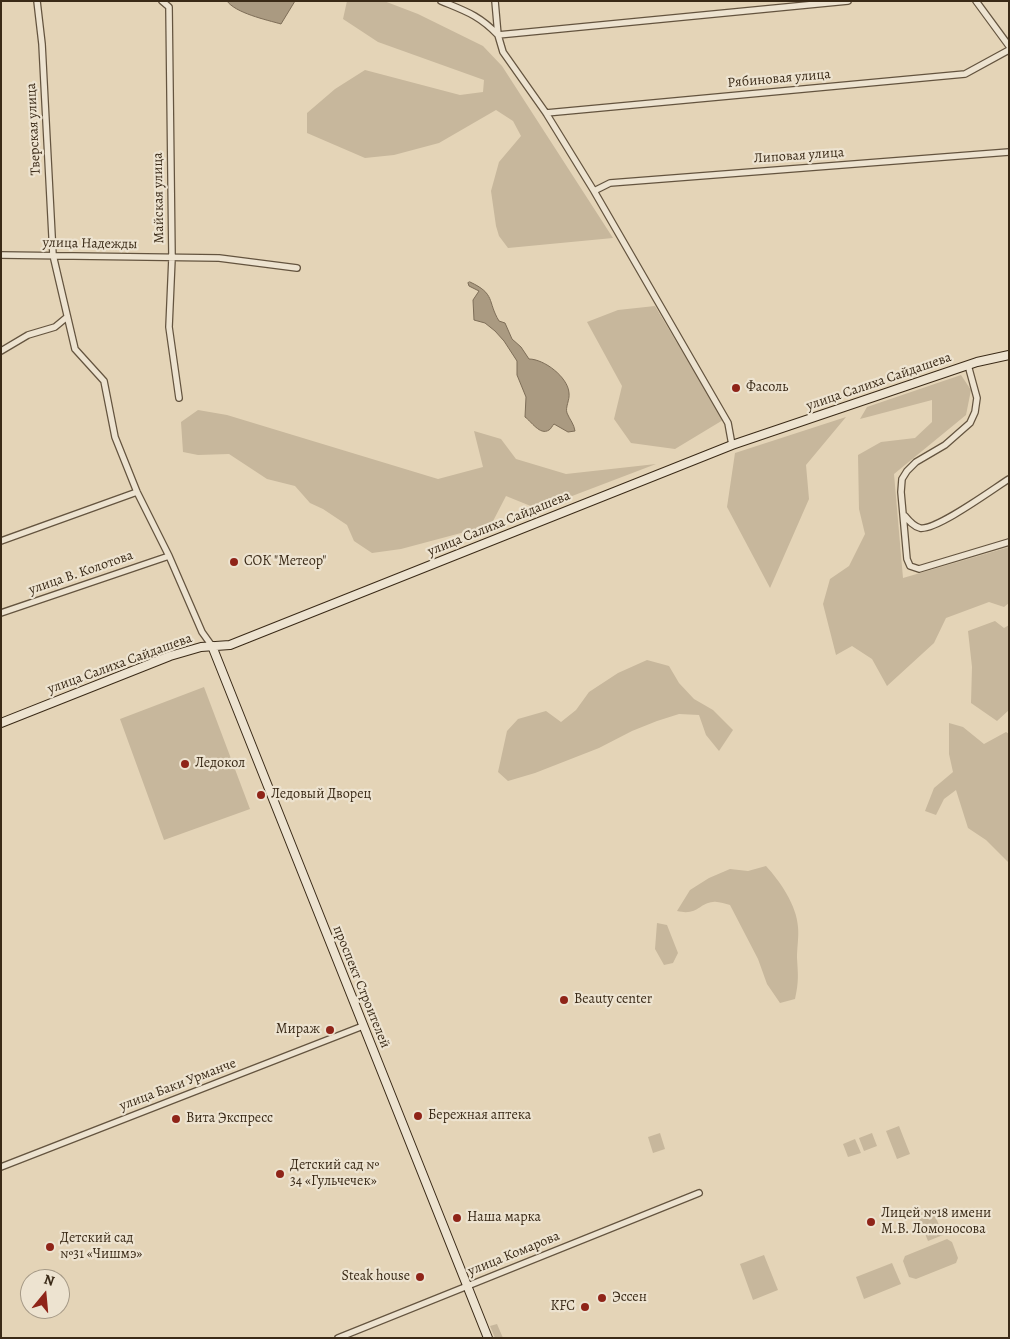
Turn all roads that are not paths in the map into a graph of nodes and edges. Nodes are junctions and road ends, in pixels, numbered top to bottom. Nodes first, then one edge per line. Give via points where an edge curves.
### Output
1 (37, 1) edge
2 (162, 1) edge
3 (441, 1) edge
4 (495, 1) edge
5 (848, 1) edge
6 (976, 1) edge
7 (498, 35) junction
8 (1009, 48) edge
9 (546, 113) junction
10 (1009, 152) edge
11 (594, 191) junction
12 (1, 255) edge
13 (53, 256) junction
14 (172, 258) junction
15 (297, 268) dead end
16 (67, 317) junction
17 (1, 351) edge
18 (1009, 355) edge
19 (968, 365) junction
20 (179, 398) dead end
21 (732, 445) junction
22 (1009, 479) edge
23 (137, 492) junction
24 (904, 514) junction
25 (1, 541) edge
26 (1009, 542) edge
27 (169, 556) junction
28 (1, 613) edge
29 (212, 646) junction
30 (1, 723) edge
31 (363, 1026) junction
32 (1, 1167) edge
33 (699, 1193) dead end
34 (467, 1286) junction
35 (338, 1338) edge
36 (488, 1338) edge

1 - 13 street, Тверская улица
2 - 14 street, Майская улица via 169,7
3 - 7 street via 472,13
4 - 7 street
5 - 7 street
6 - 8 street
7 - 9 street via 503,52
8 - 9 street, Рябиновая улица via 965,74
9 - 11 street
10 - 11 street, Липовая улица via 610,183
11 - 21 street via 728,423
12 - 13 street, улица Надежды
13 - 14 street, улица Надежды
13 - 16 street, Тверская улица
14 - 15 street, улица Надежды via 219,258
14 - 20 street, Майская улица via 169,327
16 - 17 street via 55,327 28,334
16 - 23 street, Тверская улица via 75,350 104,381 115,437
18 - 19 street, улица Салиха Сайдашева
19 - 21 street, улица Салиха Сайдашева
19 - 24 street via 977,398 970,423 907,471 902,479
21 - 29 street, улица Салиха Сайдашева via 230,644
22 - 24 street via 942,522 927,528 911,523
23 - 25 street
23 - 27 street, Тверская улица
24 - 26 street via 907,559 913,568 919,569
27 - 28 street, улица В. Колотова
27 - 29 street, Тверская улица via 202,632
29 - 30 street, улица Салиха Сайдашева via 170,656
29 - 31 street, проспект Строителей
31 - 32 street, улица Баки Урманче
31 - 34 street, проспект Строителей
33 - 34 street, улица Комарова
34 - 35 street, улица Комарова
34 - 36 street, проспект Строителей

